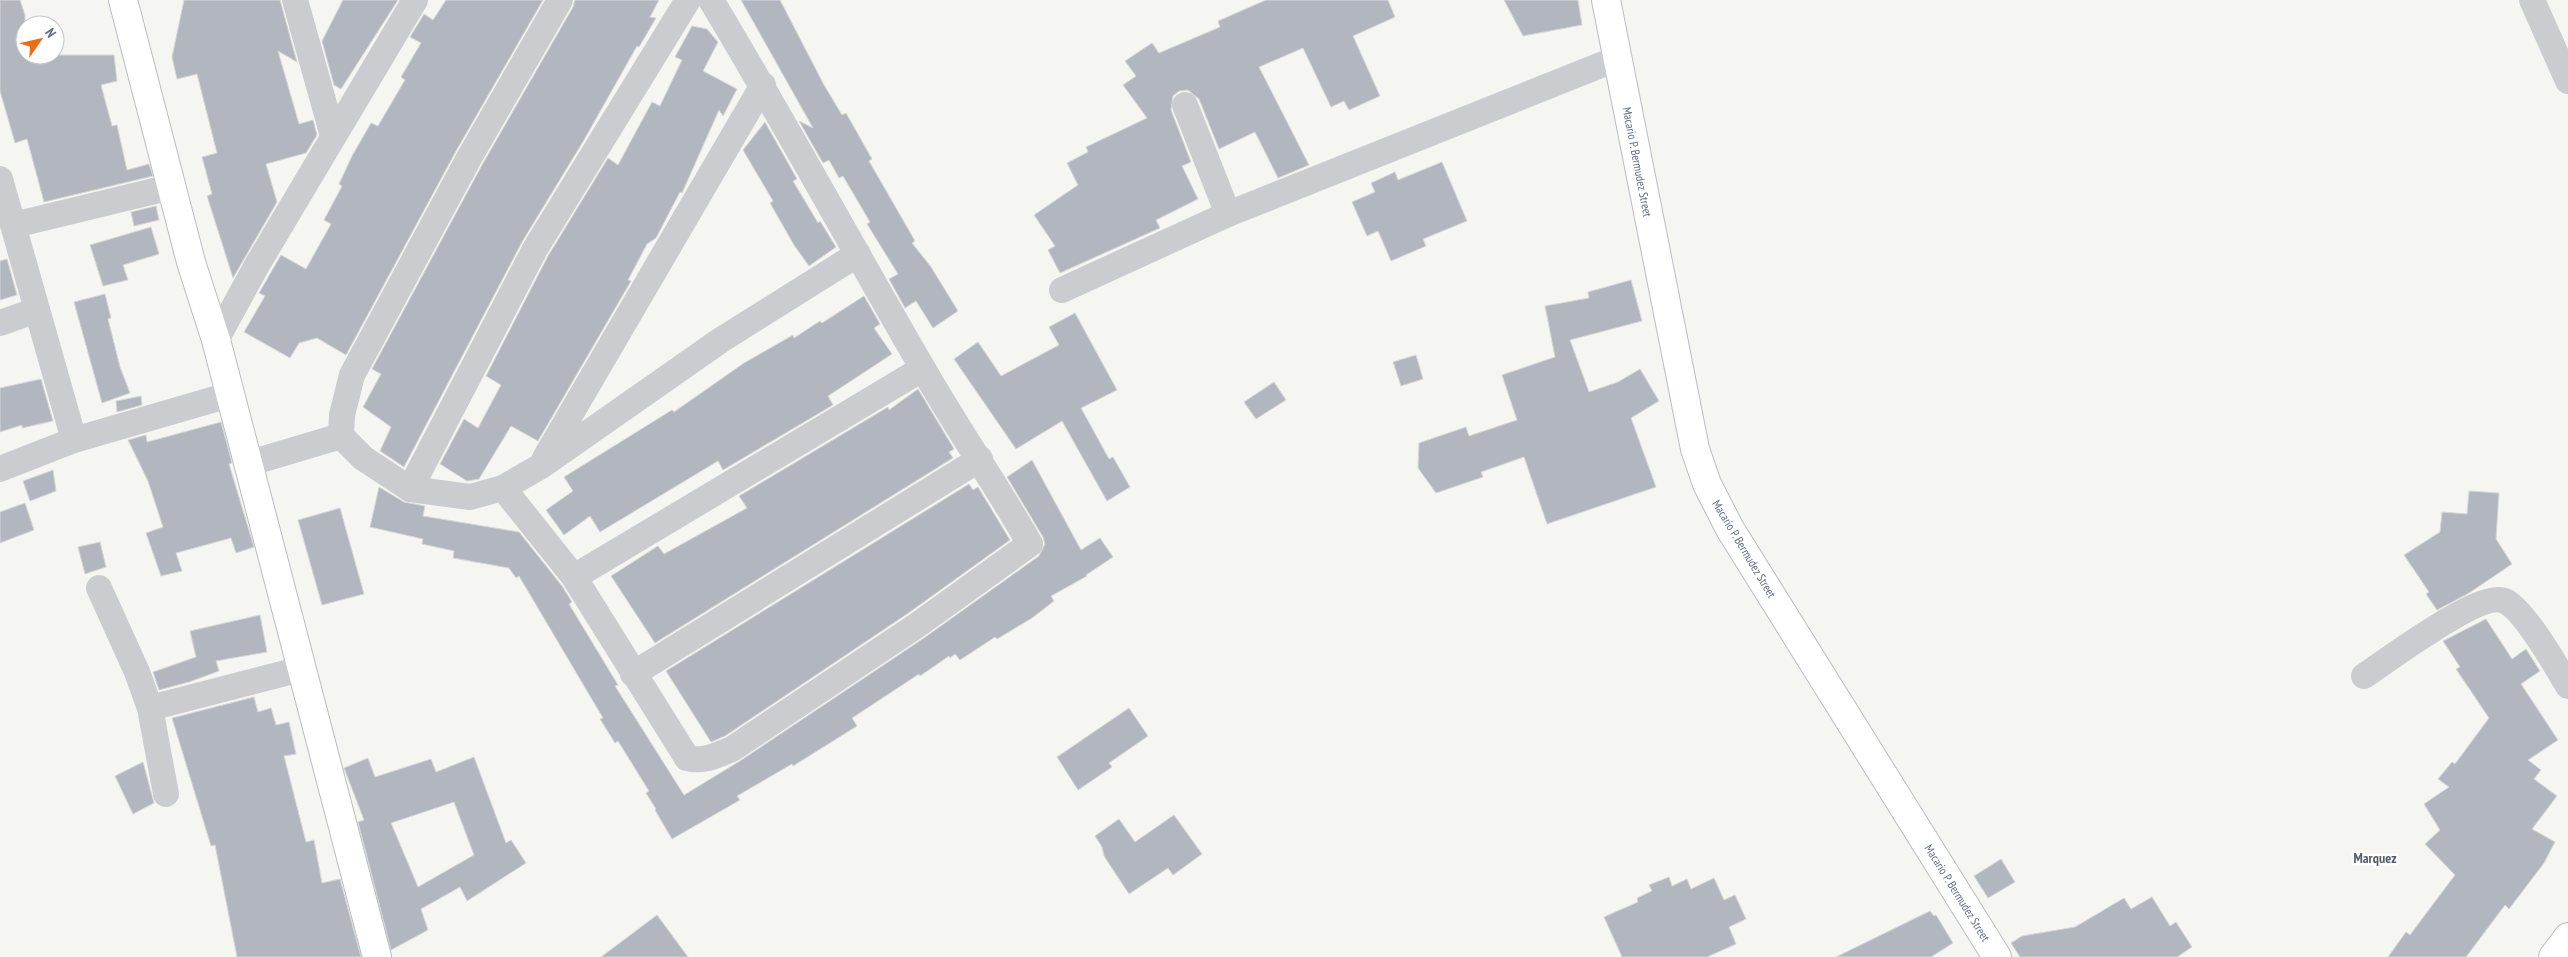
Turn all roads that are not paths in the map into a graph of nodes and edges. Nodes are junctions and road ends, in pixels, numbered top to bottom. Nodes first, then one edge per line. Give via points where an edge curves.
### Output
1 (123, 0) edge
2 (295, 0) edge
3 (415, 0) edge
4 (560, 0) edge
5 (688, 0) edge
6 (711, 0) edge
7 (1606, 0) edge
8 (2532, 0) edge
9 (1616, 59) junction
10 (2568, 81) edge
11 (763, 85) junction
12 (1185, 105) dead end
13 (333, 136) junction
14 (0, 179) edge
15 (171, 187) junction
16 (1228, 214) junction
17 (14, 225) junction
18 (858, 254) junction
19 (1062, 290) dead end
20 (37, 310) junction
21 (0, 323) edge
22 (216, 340) junction
23 (922, 368) junction
24 (229, 395) junction
25 (342, 436) junction
26 (74, 440) junction
27 (980, 459) junction
28 (247, 464) junction
29 (541, 466) junction
30 (0, 469) edge
31 (502, 488) junction
32 (410, 489) junction
33 (574, 577) junction
34 (99, 588) dead end
35 (301, 670) junction
36 (633, 674) junction
37 (2364, 676) dead end
38 (2568, 686) edge
39 (150, 708) junction
40 (166, 794) dead end
41 (2568, 937) edge
42 (377, 957) edge
43 (1997, 957) edge
44 (2553, 957) edge

1 - 15 main road
2 - 13 street
3 - 13 street
4 - 25 street via 469,158 352,376 342,415
5 - 32 street via 535,249
6 - 11 street
7 - 9 main road, Macario P. Bermudez Street
8 - 10 street
9 - 16 street
9 - 43 main road, Macario P. Bermudez Street via 1695,449 1707,484 1730,529
11 - 18 street
11 - 29 street
12 - 16 street
13 - 22 street
14 - 17 street
15 - 17 street
15 - 22 main road
16 - 19 street
17 - 20 street
18 - 23 street
18 - 29 street via 721,340
20 - 21 street
20 - 26 street
22 - 24 main road
23 - 27 street
23 - 33 street
24 - 26 street
24 - 28 main road
25 - 28 street
25 - 32 street via 363,458
26 - 30 street
27 - 36 street
27 - 36 street via 1030,544 916,626 732,749 706,759 686,758
28 - 35 main road
29 - 31 street
31 - 32 street via 470,497
31 - 33 street
33 - 36 street
34 - 39 street via 138,672
35 - 39 street
35 - 42 main road
37 - 38 street via 2468,608 2496,598 2507,601 2518,612
39 - 40 street
41 - 44 main road

